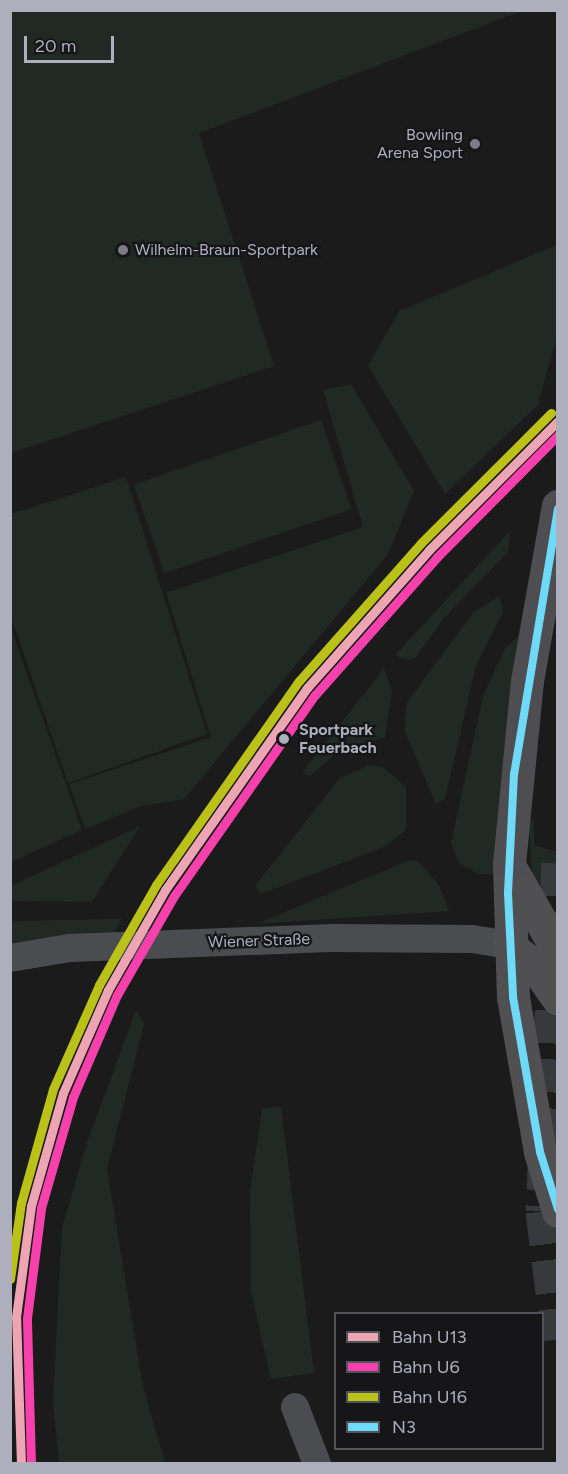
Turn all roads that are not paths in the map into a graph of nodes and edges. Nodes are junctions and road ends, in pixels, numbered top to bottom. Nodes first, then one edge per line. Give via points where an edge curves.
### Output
1 (558, 506) edge
2 (508, 864) junction
3 (554, 938) edge
4 (508, 945) junction
5 (10, 958) edge
6 (557, 998) edge
7 (521, 1047) junction
8 (558, 1211) edge
9 (295, 1407) dead end
10 (317, 1464) edge

1 - 2 main road via 526,681
2 - 3 main road
2 - 4 main road
3 - 4 main road
4 - 5 street, Wiener Straße via 472,939 334,938 70,948
4 - 6 main road via 535,966
4 - 7 main road
6 - 7 main road
7 - 8 main road via 540,1152
9 - 10 street

